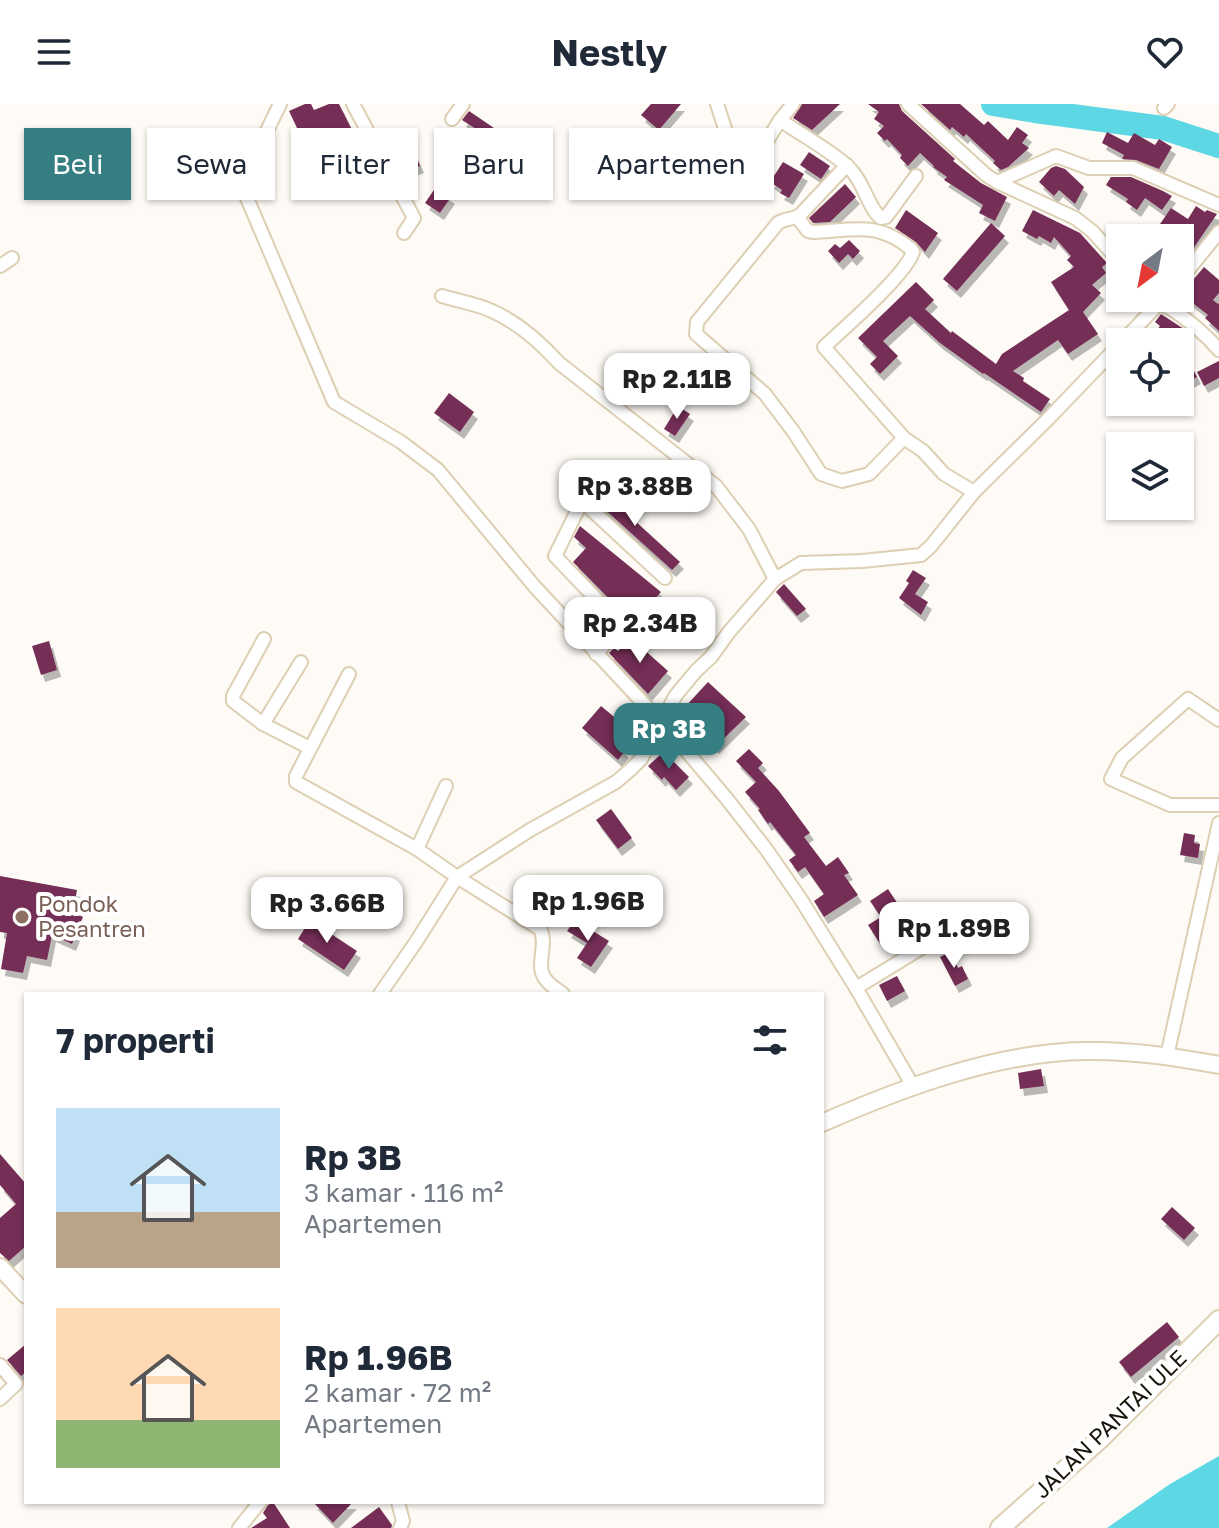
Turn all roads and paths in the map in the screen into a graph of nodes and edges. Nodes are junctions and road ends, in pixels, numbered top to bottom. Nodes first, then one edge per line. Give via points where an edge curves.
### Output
1 (280, 104) edge
2 (353, 104) edge
3 (463, 104) edge
4 (793, 104) edge
5 (908, 104) edge
6 (722, 107) edge
7 (452, 119) dead end
8 (780, 120) junction
9 (847, 165) junction
10 (916, 176) dead end
11 (997, 182) junction
12 (1219, 205) edge
13 (797, 217) junction
14 (879, 224) junction
15 (1219, 232) edge
16 (404, 233) dead end
17 (1106, 247) edge
18 (12, 258) dead end
19 (1194, 263) edge
20 (0, 266) edge
21 (442, 296) dead end
22 (1148, 312) edge
23 (1175, 312) edge
24 (1134, 328) edge
25 (1219, 350) edge
26 (1106, 359) edge
27 (904, 438) junction
28 (974, 492) junction
29 (665, 578) dead end
30 (775, 579) junction
31 (264, 639) dead end
32 (596, 654) junction
33 (301, 662) dead end
34 (349, 674) dead end
35 (1219, 720) edge
36 (662, 722) junction
37 (263, 724) junction
38 (310, 748) junction
39 (446, 786) dead end
40 (1219, 805) edge
41 (1219, 823) edge
42 (417, 849) junction
43 (457, 877) junction
44 (938, 938) dead end
45 (856, 988) junction
46 (381, 992) edge
47 (560, 992) edge
48 (1167, 1056) junction
49 (1219, 1065) edge
50 (913, 1086) junction
51 (824, 1122) edge
52 (0, 1267) edge
53 (24, 1293) edge
54 (1219, 1320) edge
55 (0, 1365) edge
56 (0, 1399) edge
57 (258, 1504) edge
58 (399, 1504) edge
59 (239, 1528) edge
60 (400, 1528) edge
61 (1000, 1528) edge

1 - 32 street via 241,184 334,402 438,470
2 - 16 street via 414,218
3 - 7 street
4 - 8 street
5 - 11 street
6 - 8 street via 729,141 751,163
8 - 9 street
9 - 13 street
9 - 14 street
10 - 14 street
11 - 12 street via 1056,156 1089,168 1133,168
11 - 17 street via 1085,225
13 - 14 street via 814,232
13 - 27 street via 778,223 697,322 696,334 765,394 821,474 842,481 869,474
14 - 27 street via 913,252 911,259 824,347
15 - 19 street
18 - 20 street
21 - 30 street via 491,310 519,326 716,486 749,529
22 - 24 street
23 - 25 street
26 - 28 street
27 - 28 street via 944,474
28 - 30 street via 921,555 801,563
29 - 32 street via 582,501 555,556 622,626
30 - 36 street via 676,695
31 - 37 street via 233,696 235,704
32 - 36 street
33 - 37 street
34 - 38 street
35 - 40 street via 1188,699 1122,758 1111,779 1170,805
36 - 43 street via 641,759 616,782
36 - 45 street via 766,849
37 - 38 street
38 - 42 street via 296,782
39 - 42 street
41 - 48 street
42 - 43 street
43 - 46 street
43 - 47 street via 543,932 541,971
44 - 45 street
45 - 50 street
48 - 49 street
48 - 50 street via 1085,1050 1022,1057
50 - 51 street
52 - 53 street
54 - 61 main road, JALAN PANTAI ULE via 1101,1438
55 - 56 street via 16,1384
57 - 59 street
58 - 60 street

